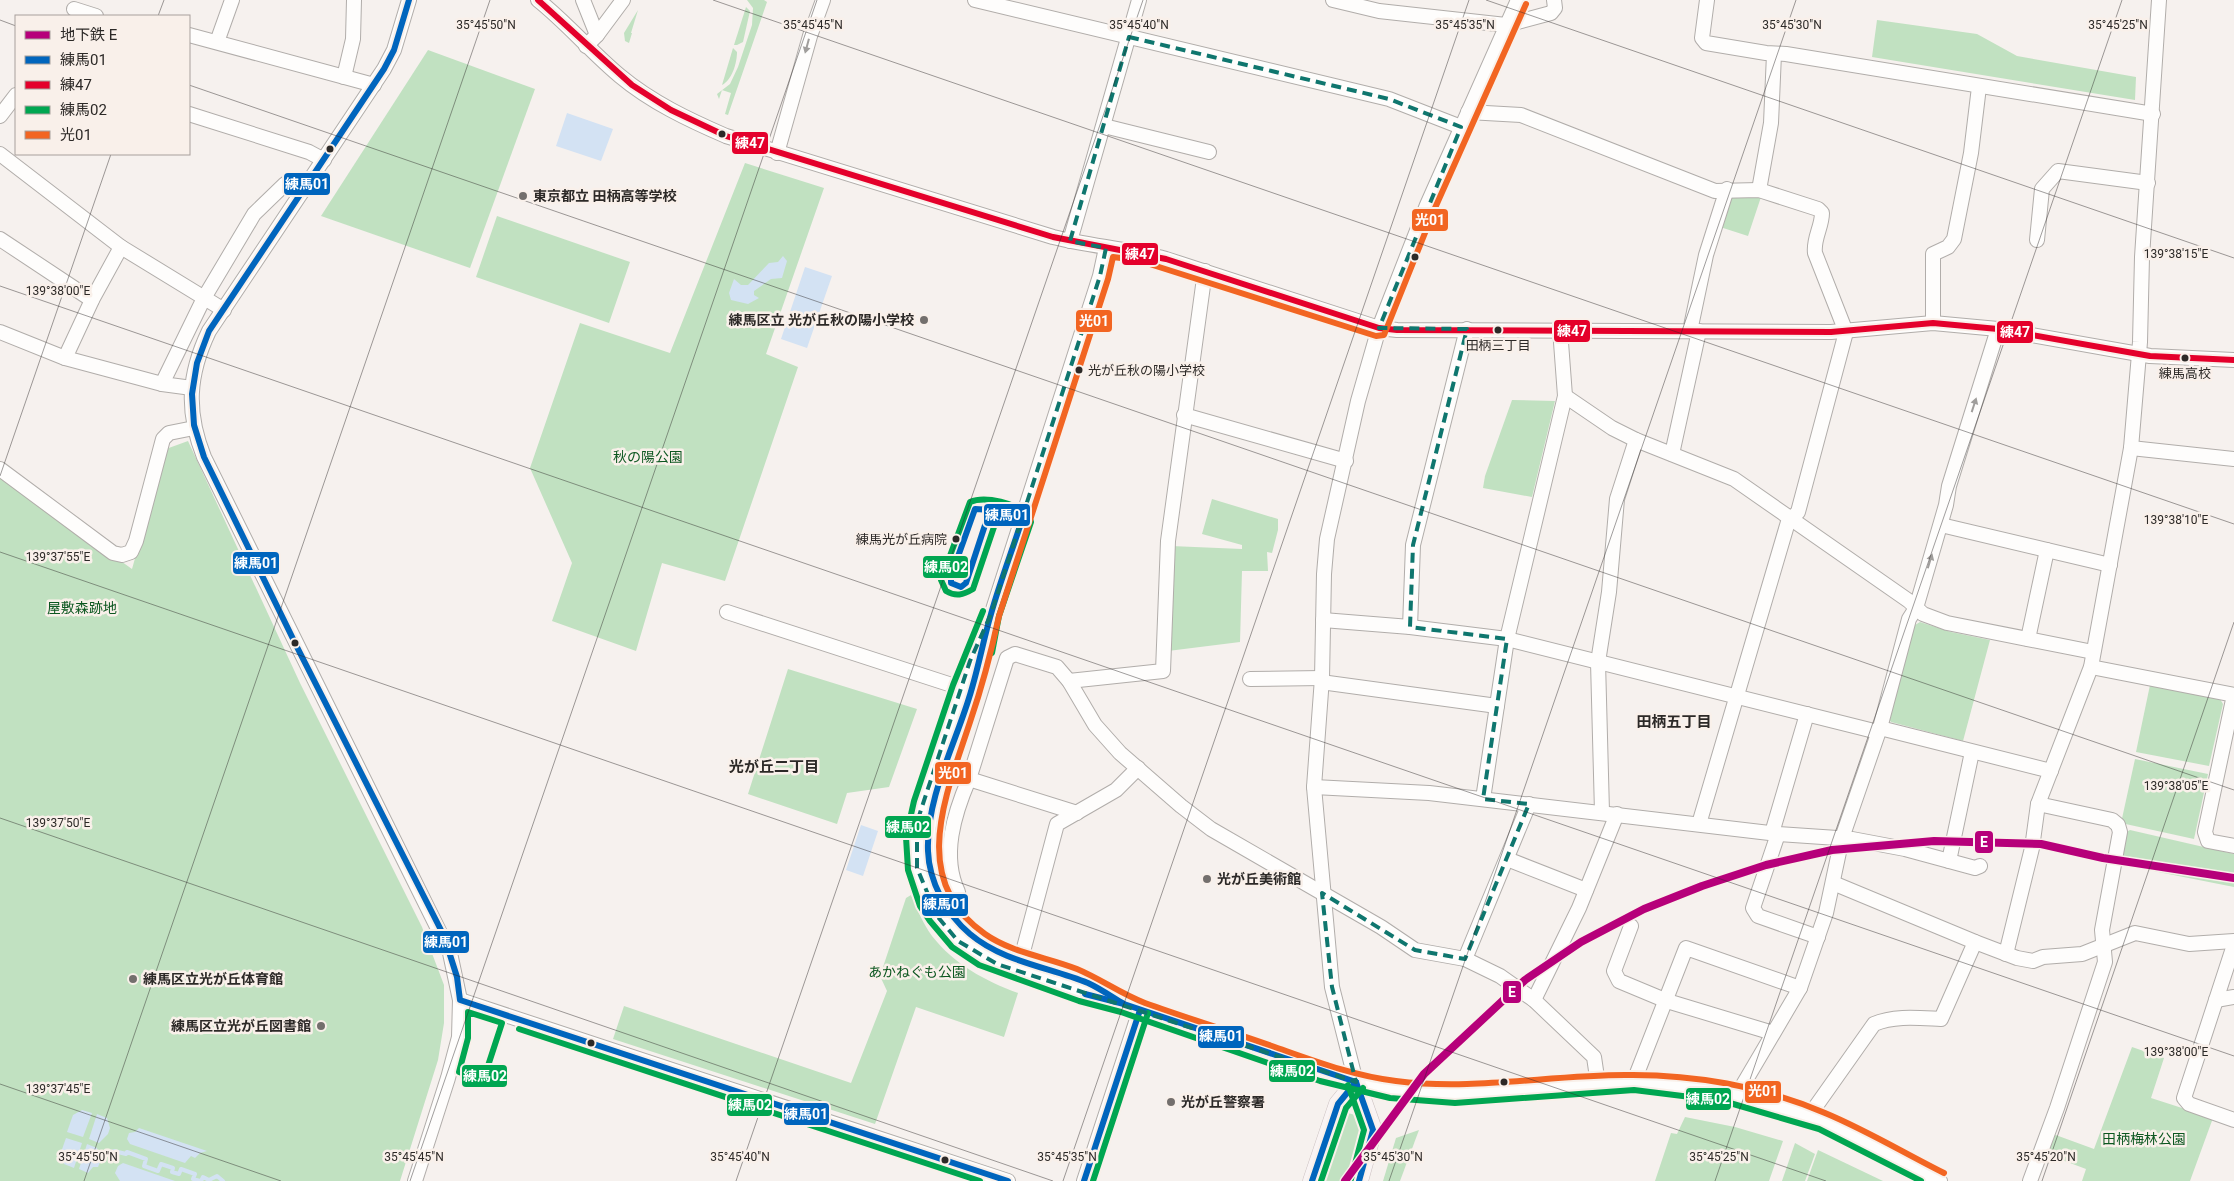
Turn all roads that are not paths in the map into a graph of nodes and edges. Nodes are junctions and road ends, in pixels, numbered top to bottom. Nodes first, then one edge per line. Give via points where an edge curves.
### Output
1 (232, 0) edge
2 (354, 0) edge
3 (409, 0) edge
4 (538, 0) edge
5 (583, 0) edge
6 (623, 0) edge
7 (823, 0) edge
8 (975, 0) edge
9 (1139, 0) edge
10 (1334, 0) edge
11 (1518, 0) edge
12 (1554, 0) edge
13 (1707, 0) edge
14 (2158, 0) edge
15 (73, 8) edge
16 (93, 15) edge
17 (1506, 25) junction
18 (190, 35) edge
19 (597, 35) junction
20 (1129, 37) junction
21 (218, 42) junction
22 (586, 46) junction
23 (1774, 54) junction
24 (344, 77) junction
25 (374, 85) junction
26 (1979, 86) junction
27 (15, 96) edge
28 (1468, 112) junction
29 (190, 114) edge
30 (2153, 114) junction
31 (0, 116) edge
32 (1104, 126) junction
33 (1461, 127) junction
34 (1209, 152) dead end
35 (778, 153) junction
36 (0, 154) edge
37 (324, 160) junction
38 (2148, 183) junction
39 (1727, 189) junction
40 (1759, 190) junction
41 (303, 191) junction
42 (0, 239) edge
43 (2037, 240) dead end
44 (1070, 241) junction
45 (121, 247) junction
46 (1106, 248) junction
47 (1205, 271) junction
48 (204, 298) junction
49 (92, 300) junction
50 (224, 310) junction
51 (1932, 323) junction
52 (1379, 328) junction
53 (1560, 329) junction
54 (1467, 330) junction
55 (1998, 330) junction
56 (1694, 331) junction
57 (0, 332) edge
58 (1846, 332) junction
59 (2140, 354) junction
60 (65, 358) junction
61 (2234, 360) edge
62 (162, 384) junction
63 (192, 388) junction
64 (1565, 396) junction
65 (1184, 414) junction
66 (194, 428) junction
67 (1636, 440) junction
68 (2131, 448) junction
69 (1672, 454) junction
70 (2234, 459) edge
71 (1346, 461) junction
72 (0, 469) edge
73 (1791, 518) junction
74 (1941, 525) junction
75 (2047, 550) junction
76 (2110, 566) junction
77 (1916, 608) junction
78 (727, 612) dead end
79 (991, 614) junction
80 (1323, 620) junction
81 (1410, 627) junction
82 (1507, 639) junction
83 (2028, 639) junction
84 (2093, 652) junction
85 (1598, 662) junction
86 (2090, 666) junction
87 (1250, 679) dead end
88 (1321, 680) junction
89 (1069, 681) junction
90 (961, 688) junction
91 (1737, 696) junction
92 (1497, 706) junction
93 (965, 710) junction
94 (1807, 714) junction
95 (988, 716) junction
96 (1879, 730) junction
97 (1972, 752) junction
98 (1138, 768) junction
99 (2051, 771) junction
100 (969, 779) junction
101 (1314, 787) junction
102 (1483, 799) junction
103 (1530, 804) junction
104 (2038, 804) junction
105 (1077, 812) junction
106 (1602, 812) junction
107 (1617, 814) junction
108 (1700, 824) junction
109 (1775, 834) junction
110 (1842, 838) junction
111 (2234, 846) edge
112 (1507, 859) junction
113 (1949, 861) junction
114 (930, 865) junction
115 (1980, 866) dead end
116 (949, 867) junction
117 (1833, 883) junction
118 (1586, 890) junction
119 (958, 892) dead end
120 (1322, 893) junction
121 (1631, 926) dead end
122 (1818, 937) junction
123 (2234, 940) edge
124 (1975, 942) junction
125 (2234, 945) edge
126 (2104, 947) junction
127 (2006, 954) junction
128 (1021, 959) junction
129 (1466, 959) junction
130 (1800, 988) junction
131 (2234, 997) edge
132 (460, 1000) junction
133 (1534, 1000) junction
134 (2216, 1000) junction
135 (1667, 1001) junction
136 (1124, 1004) junction
137 (1140, 1010) junction
138 (1774, 1033) junction
139 (1356, 1082) junction
140 (1634, 1082) junction
141 (1598, 1084) junction
142 (1737, 1095) junction
143 (1809, 1116) junction
144 (2234, 1120) edge
145 (414, 1181) edge
146 (1008, 1181) edge
147 (1084, 1181) edge
148 (1312, 1181) edge
149 (1358, 1181) edge
150 (1940, 1181) edge
151 (2030, 1181) edge

1 - 21 street
2 - 24 street via 353,39
3 - 25 street via 394,50
4 - 22 street
5 - 19 street
6 - 19 street
7 -> 35 street
8 - 20 street
9 - 20 street
10 - 17 street via 1379,11
11 - 17 street
12 - 17 street via 1555,8 1551,13
13 - 23 street via 1702,38 1706,43
14 - 30 street
15 - 16 street
17 - 28 street
18 - 21 street
19 - 22 street
20 - 32 street
20 - 33 street via 1388,100
21 - 24 street
22 - 35 street via 626,81 675,113 726,136
23 - 26 street
23 - 40 street via 1771,123
24 - 25 street
25 - 37 street
26 - 30 street
26 - 51 street via 1971,153 1954,239 1948,247 1932,254
27 - 31 street
28 - 33 street
28 - 39 street via 1524,116 1714,191
29 - 37 street via 309,152
30 - 38 street
32 - 34 street
32 - 44 street
33 - 52 street
35 - 44 street
36 - 45 street
37 - 41 street
38 - 43 street via 2058,171 2042,189
38 - 59 street via 2142,257
39 - 40 street
39 - 56 street via 1706,255
40 - 58 street via 1822,213 1815,253
41 - 48 street via 285,184 254,214
41 - 50 street
42 - 49 street
44 - 46 street
45 - 48 street
45 - 49 street
46 - 47 street via 1139,251
46 - 79 street via 1100,276
47 - 52 street
47 - 65 street
48 - 50 street
48 - 62 street
49 - 60 street
50 - 63 street via 200,350
51 - 55 street
51 - 58 street
52 - 54 street
52 - 71 street via 1361,389
53 - 54 street
53 - 56 street
53 - 64 street
54 - 81 street via 1413,545
55 - 59 street
74 -> 55 street via 1949,486
56 - 58 street
56 - 69 street
57 - 60 street
58 - 73 street via 1798,512
59 - 61 street
59 - 68 street
60 - 62 street
62 - 63 street
63 - 66 street
64 - 67 street
64 - 82 street
65 - 71 street
65 - 89 street via 1168,541 1163,671
66 - 72 street via 169,432 163,439 136,540 131,552 122,555 113,553
66 - 132 street via 204,457 294,641 444,936
67 - 69 street
67 - 85 street via 1617,499 1609,592
68 - 70 street
68 - 76 street
69 - 73 street via 1734,479
71 - 80 street via 1327,539
73 - 77 street
73 - 91 street
74 - 75 street
77 -> 74 street
75 - 76 street
75 - 83 street
76 - 84 street
77 - 83 street via 1947,623
77 - 96 street via 1909,619
78 - 90 street
79 - 90 street
79 - 93 street
80 - 81 street
80 - 88 street
81 - 82 street
82 - 85 street
82 - 92 street
83 - 84 street
84 - 86 street
85 - 91 street
85 - 106 street
86 - 99 street
86 - 111 street via 2234,695 2205,832 2208,841
87 - 88 street
88 - 92 street
88 - 101 street
89 - 95 street via 1057,667 1015,654 1007,658
89 - 98 street via 1095,725
90 - 136 street via 917,822 915,852 928,901 958,941 984,958 1082,993
91 - 94 street
91 - 108 street
92 - 102 street
93 - 95 street
93 - 114 street via 930,820
94 - 96 street
94 - 109 street
95 - 100 street
96 - 97 street
96 - 110 street
97 - 99 street
97 - 113 street
98 - 105 street via 1116,790
98 - 120 street via 1211,829
99 - 104 street
100 - 105 street
100 - 116 street via 955,816
101 - 102 street via 1429,792
101 - 120 street
102 - 103 street
103 - 106 street
103 - 112 street
104 - 126 street via 2112,820 2118,825 2102,930
104 - 127 street via 2032,848
105 - 128 street via 1057,824
106 - 107 street
107 - 108 street
107 - 118 street
108 - 109 street
109 - 110 street
109 - 122 street via 1753,908 1758,916
110 - 113 street
110 - 117 street
112 - 118 street
112 - 129 street
113 - 115 street via 1975,868
114 - 116 street
114 - 128 street via 942,899 960,923 982,942
116 - 119 street
117 - 122 street
117 - 124 street
118 - 133 street
120 - 129 street via 1415,950
120 - 139 street via 1332,987
121 - 135 street via 1614,971 1619,981
122 - 130 street
123 - 126 street via 2189,944 2135,933
124 - 127 street
124 - 143 street via 1941,1019 1906,1018 1874,1024
125 - 134 street
126 - 127 street via 2082,954 2034,960
126 - 151 street via 2105,962 2092,1005
128 - 136 street via 1086,982
129 - 133 street via 1500,976
130 - 135 street via 1686,948
130 - 138 street
131 - 134 street
132 - 145 street via 456,1053
132 - 146 street
133 - 141 street via 1594,1057
134 - 144 street via 2184,1098 2189,1104
135 - 138 street
135 - 140 street
136 - 137 street
137 - 139 street
137 - 147 street
138 - 142 street
139 - 141 street via 1392,1090 1454,1094
139 - 148 main road via 1338,1104
139 - 149 main road via 1373,1130
140 - 141 street
140 - 142 street via 1698,1087
142 - 143 street
143 - 150 street

